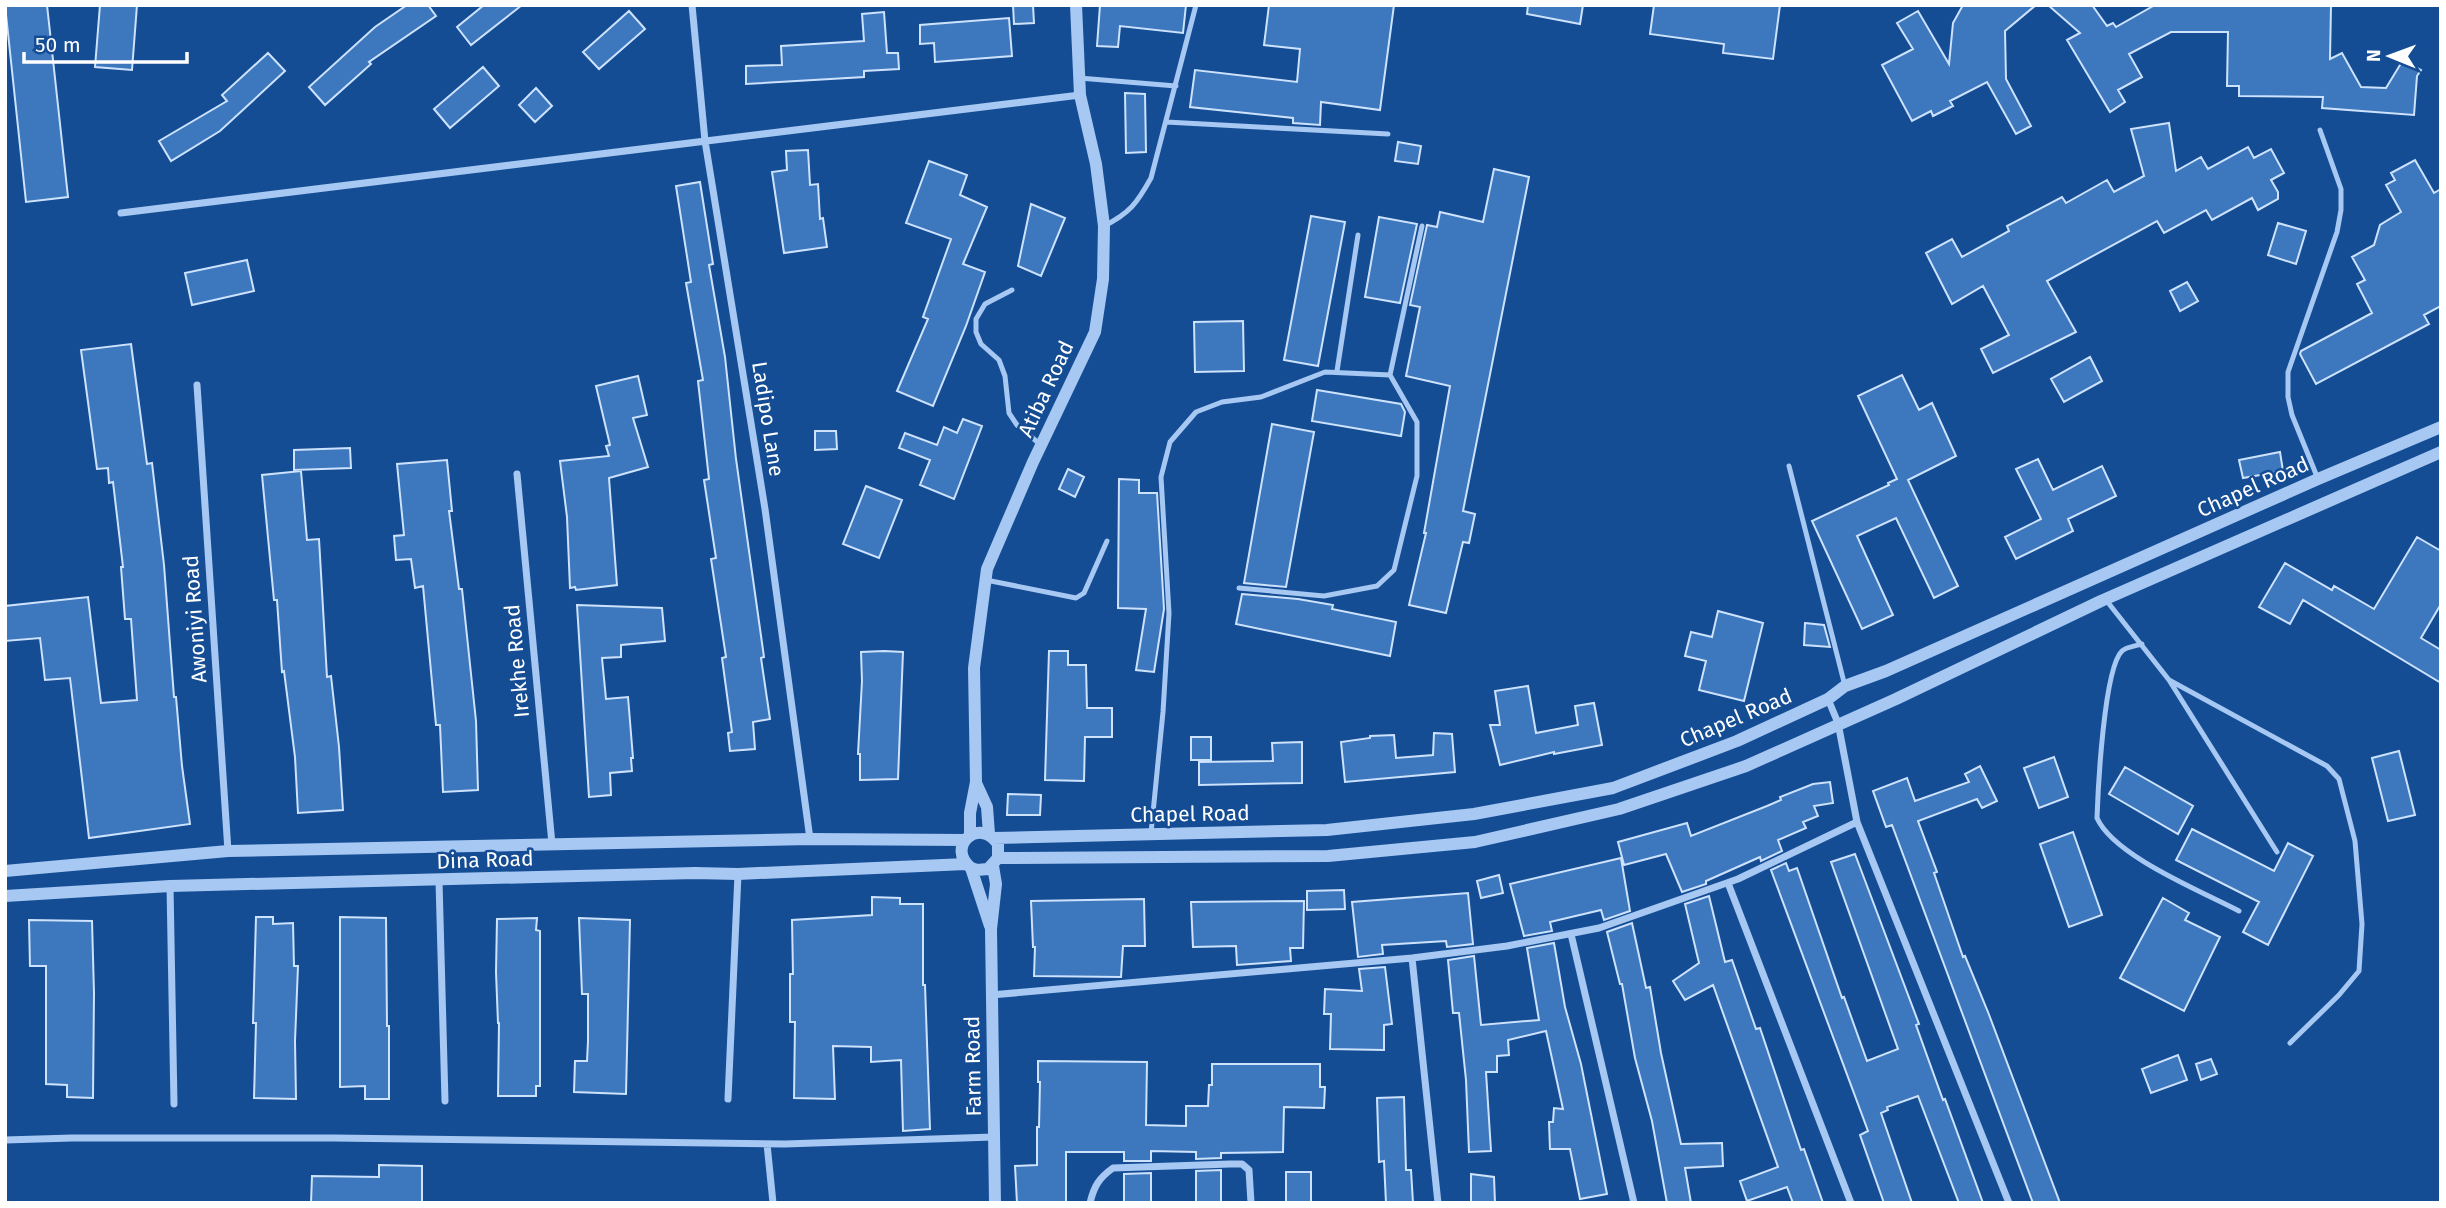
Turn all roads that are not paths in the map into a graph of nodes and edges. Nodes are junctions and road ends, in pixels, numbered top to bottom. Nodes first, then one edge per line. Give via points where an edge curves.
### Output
1 (692, 5) edge
2 (1076, 5) edge
3 (1196, 5) edge
4 (1079, 78) junction
5 (1176, 86) junction
6 (1080, 95) junction
7 (1166, 122) junction
8 (2320, 130) dead end
9 (1388, 134) dead end
10 (705, 141) junction
11 (121, 213) dead end
12 (1104, 226) junction
13 (1422, 226) dead end
14 (1358, 235) dead end
15 (1012, 290) dead end
16 (1336, 371) junction
17 (1390, 375) junction
18 (197, 385) dead end
19 (2441, 427) edge
20 (1041, 445) junction
21 (2441, 452) edge
22 (1789, 466) dead end
23 (517, 474) dead end
24 (2318, 479) junction
25 (1107, 541) dead end
26 (986, 580) junction
27 (1239, 588) dead end
28 (2106, 600) junction
29 (2142, 644) junction
30 (2169, 681) junction
31 (1845, 686) junction
32 (1828, 699) junction
33 (1838, 723) junction
34 (976, 782) junction
35 (1857, 821) junction
36 (1151, 833) junction
37 (991, 836) junction
38 (967, 838) junction
39 (810, 839) junction
40 (552, 844) junction
41 (228, 851) junction
42 (2277, 852) dead end
43 (996, 862) junction
44 (969, 866) junction
45 (5, 871) edge
46 (738, 874) junction
47 (439, 881) junction
48 (1728, 883) junction
49 (170, 886) junction
50 (5, 896) edge
51 (2239, 911) dead end
52 (991, 929) junction
53 (1571, 934) junction
54 (1412, 958) junction
55 (991, 995) junction
56 (2290, 1043) dead end
57 (728, 1099) dead end
58 (445, 1101) dead end
59 (174, 1104) dead end
60 (993, 1137) junction
61 (5, 1140) edge
62 (767, 1144) junction
63 (773, 1203) edge
64 (995, 1203) edge
65 (1090, 1203) edge
66 (1251, 1203) edge
67 (1438, 1203) edge
68 (1634, 1203) edge
69 (1851, 1203) edge
70 (2009, 1203) edge

1 - 10 street, Ladipo Lane
2 - 4 street, Atiba Road
3 - 5 lane
4 - 5 lane
4 - 6 street, Atiba Road
5 - 7 lane
6 - 10 street
6 - 12 street, Atiba Road
7 - 9 lane
7 - 12 lane via 1154,169 1138,201 1124,216
8 - 24 lane via 2341,189 2341,210 2288,372 2292,415
10 - 11 street
10 - 39 street, Ladipo Lane via 765,509
12 - 20 street, Atiba Road via 1095,332
13 - 17 lane
14 - 16 lane
15 - 20 lane via 985,304 976,319 976,332 981,344 999,360 1009,413
16 - 17 lane
16 - 36 lane via 1261,397 1222,402 1196,412 1170,442 1161,477 1169,612
17 - 27 lane via 1418,422 1416,476 1394,570 1377,586 1324,596
18 - 41 street, Awoniyi Road
19 - 24 street, Chapel Road
20 - 26 street, Atiba Road
21 - 28 street, Chapel Road
22 - 31 lane
23 - 40 street, Irekhe Road
24 - 31 street, Chapel Road
25 - 26 lane via 1084,593 1076,598
26 - 34 street, Atiba Road via 974,668
28 - 29 lane
28 - 33 street, Chapel Road
29 - 30 lane
29 - 51 lane via 2123,649 2115,661 2103,730 2096,818 2128,853
30 - 42 lane
30 - 56 lane via 2327,766 2339,779 2355,841 2362,925 2359,971
31 - 32 street, Chapel Road
32 - 33 street
32 - 36 street, Chapel Road via 1737,741 1614,788 1474,814 1327,830
33 - 35 street
33 - 43 street, Chapel Road via 1746,766 1619,810 1475,842 1328,856
34 - 37 street, Atiba Road via 987,807
34 - 38 street, Atiba Road
35 - 48 street
35 - 70 street
36 - 37 street, Chapel Road
37 - 38 street via 982,832
37 - 43 street via 998,844
38 - 39 street, Dina Road
38 - 44 street via 961,853
39 - 40 street, Dina Road
40 - 41 street, Dina Road
41 - 45 street, Dina Road
43 - 44 street via 983,870
43 - 52 street, Farm Road
44 - 46 street, Dina Road
44 - 52 street, Farm Road
46 - 47 street, Dina Road
46 - 57 street
47 - 49 street, Dina Road
47 - 58 street
48 - 53 street
48 - 69 street
49 - 50 street, Dina Road
49 - 59 street
52 - 55 street, Farm Road
53 - 54 street
53 - 68 street
54 - 55 street
54 - 67 street
55 - 60 street, Farm Road
60 - 62 street
60 - 64 street, Farm Road
61 - 62 street via 334,1138
62 - 63 street
65 - 66 street via 1093,1188 1113,1168 1230,1164 1250,1170

